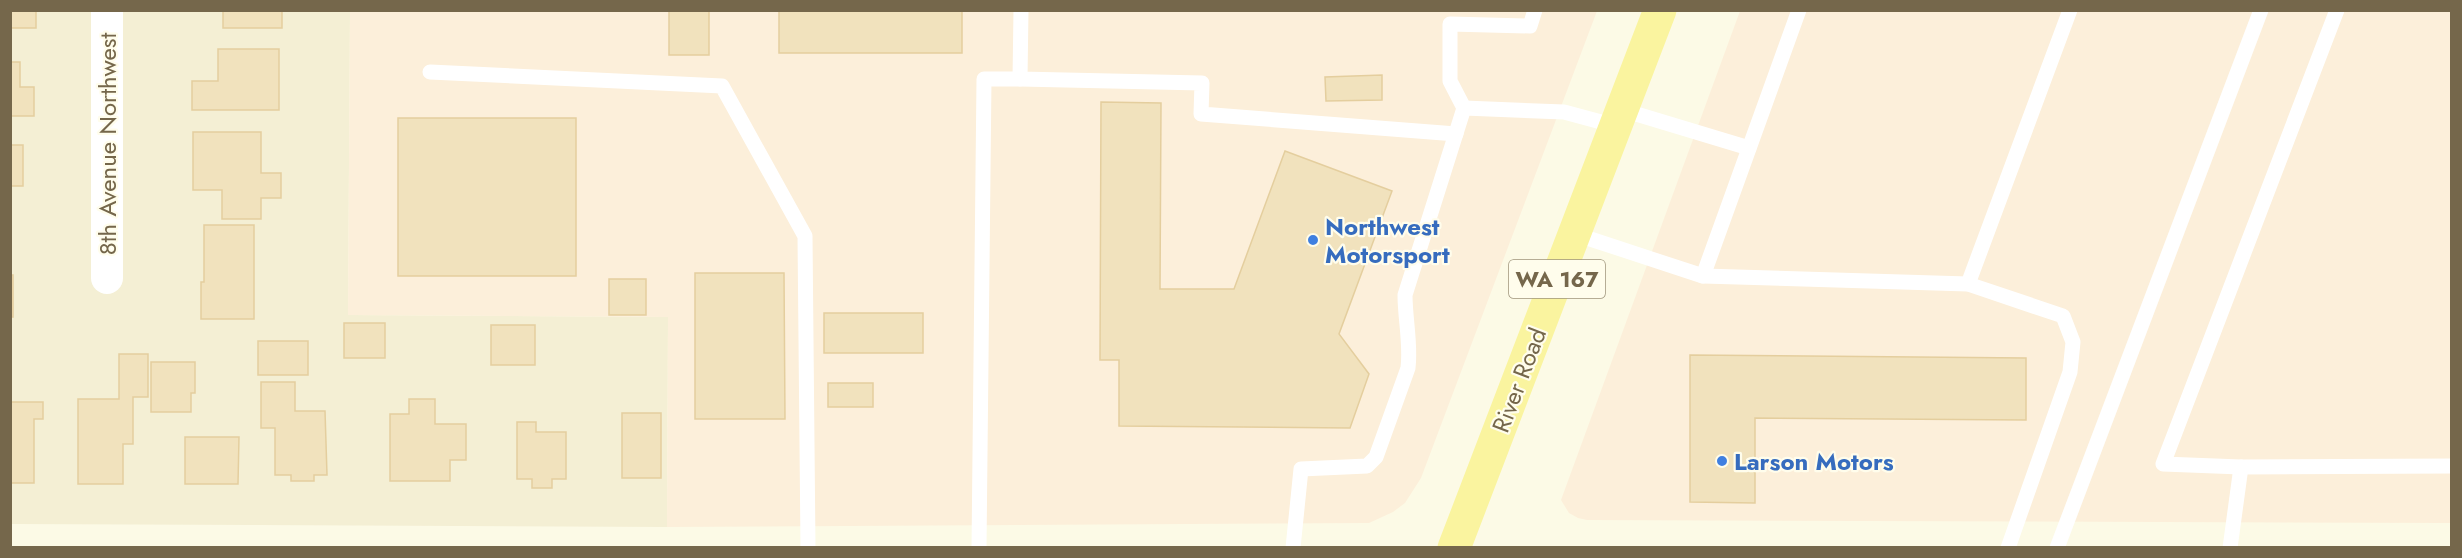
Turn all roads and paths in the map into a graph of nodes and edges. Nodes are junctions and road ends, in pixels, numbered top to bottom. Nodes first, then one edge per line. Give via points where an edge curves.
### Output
1 (107, 10) edge
2 (1021, 10) edge
3 (1535, 10) edge
4 (1660, 10) edge
5 (1799, 10) edge
6 (2070, 10) edge
7 (2261, 10) edge
8 (2337, 10) edge
9 (430, 72) dead end
10 (1020, 79) junction
11 (1464, 108) junction
12 (1619, 118) junction
13 (1456, 134) junction
14 (1749, 148) junction
15 (1575, 234) junction
16 (1702, 276) junction
17 (106, 278) dead end
18 (1968, 284) junction
19 (2451, 466) edge
20 (2241, 468) junction
21 (808, 548) edge
22 (979, 548) edge
23 (1293, 548) edge
24 (1454, 548) edge
25 (2008, 548) edge
26 (2057, 548) edge
27 (2230, 548) edge

1 - 17 street, 8th Avenue Northwest
2 - 10 lane
3 - 11 lane via 1530,26 1450,24 1450,81
4 - 12 main road, River Road / WA 167
5 - 14 lane
6 - 18 lane
7 - 26 lane
8 - 20 lane via 2163,464
9 - 21 lane via 722,86 805,237
10 - 13 lane via 1202,82 1201,114
10 - 22 lane via 984,79
11 - 12 lane
11 - 13 lane
12 - 14 lane
12 - 15 main road, River Road / WA 167
13 - 23 lane via 1405,295 1408,368 1376,457 1367,466 1301,470
14 - 16 lane
15 - 16 lane
15 - 24 main road, River Road / WA 167
16 - 18 lane
18 - 25 lane via 2063,316 2073,342 2070,372
19 - 20 lane
20 - 27 lane

